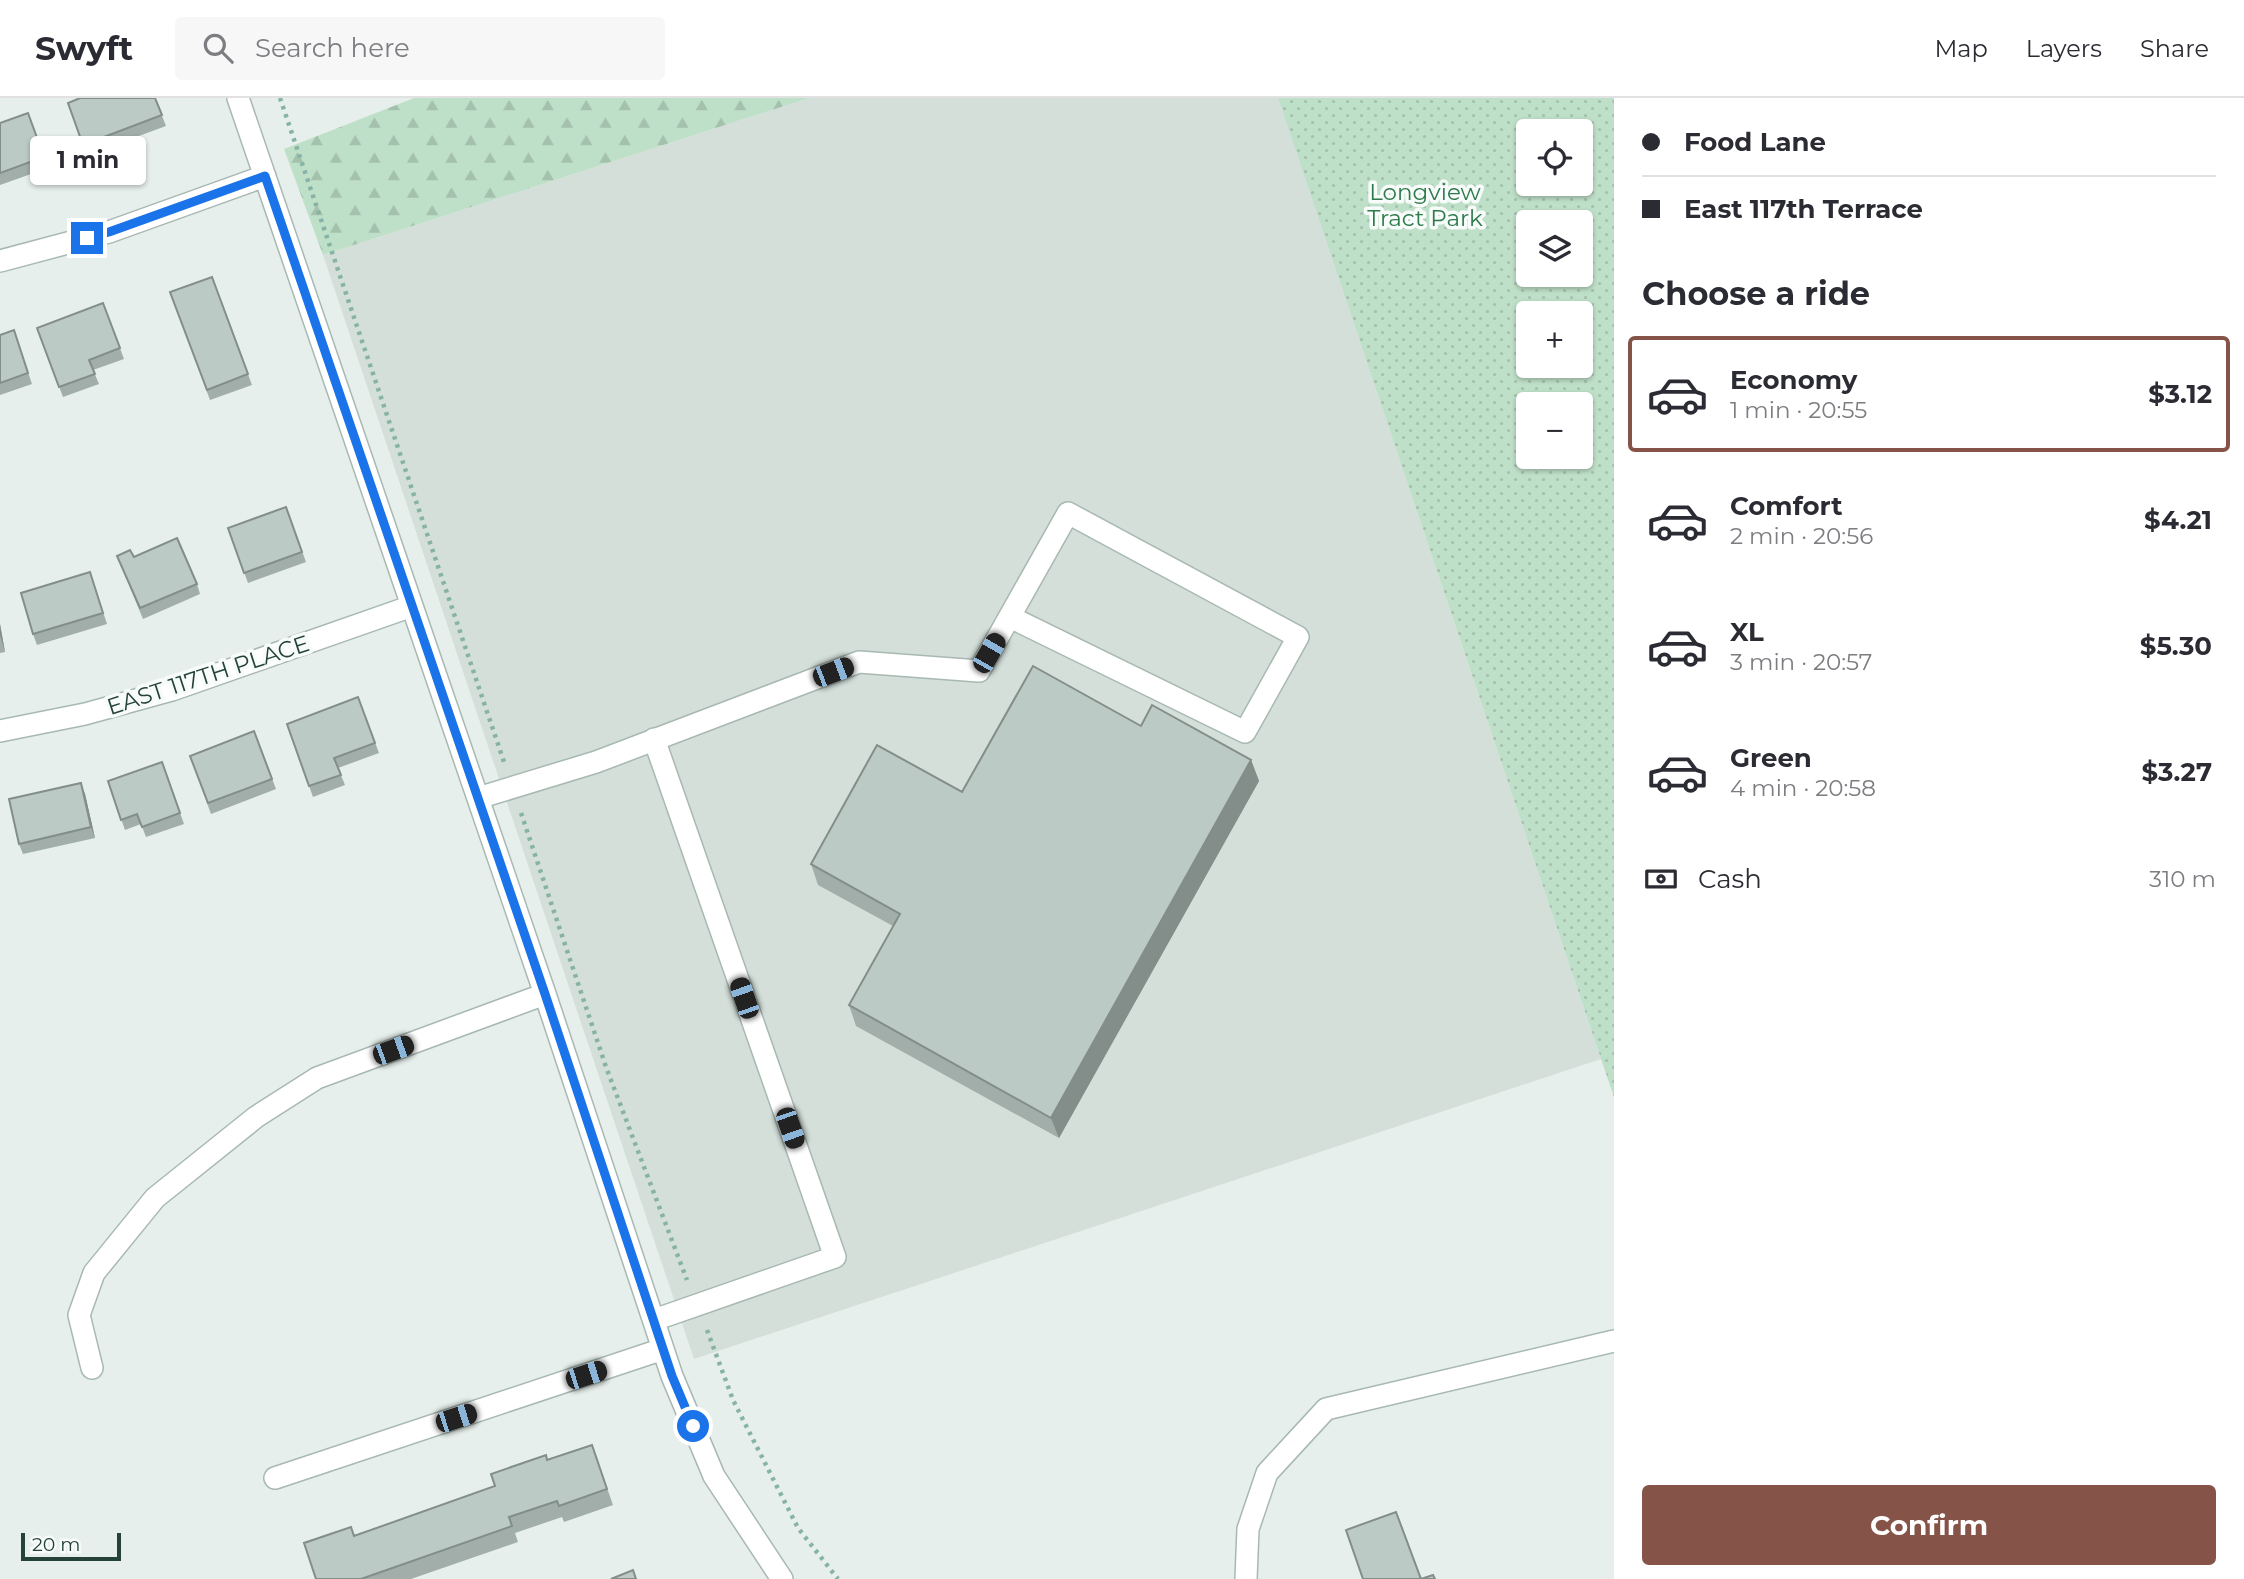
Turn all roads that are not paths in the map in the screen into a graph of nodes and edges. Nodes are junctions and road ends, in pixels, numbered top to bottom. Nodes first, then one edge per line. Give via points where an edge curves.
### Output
1 (238, 98) edge
2 (265, 176) junction
3 (0, 261) edge
4 (412, 606) junction
5 (1010, 617) junction
6 (0, 731) edge
7 (654, 739) junction
8 (478, 798) junction
9 (545, 994) junction
10 (654, 1320) junction
11 (1614, 1341) edge
12 (663, 1349) junction
13 (92, 1368) dead end
14 (275, 1478) dead end
15 (782, 1579) edge
16 (1246, 1579) edge

1 - 2 street
2 - 3 street via 109,232
2 - 4 street
4 - 6 street, EAST 117TH PLACE via 172,690
4 - 8 street
5 - 5 street via 1068,513 1298,637 1245,732
5 - 7 street via 979,671 859,662
7 - 8 street
7 - 10 street via 835,1257
8 - 9 street
9 - 10 street
9 - 13 street via 317,1078 256,1118 155,1198 94,1273 79,1315
10 - 12 street
11 - 16 street via 1326,1409 1267,1473 1248,1529
12 - 14 street
12 - 15 street via 714,1476

